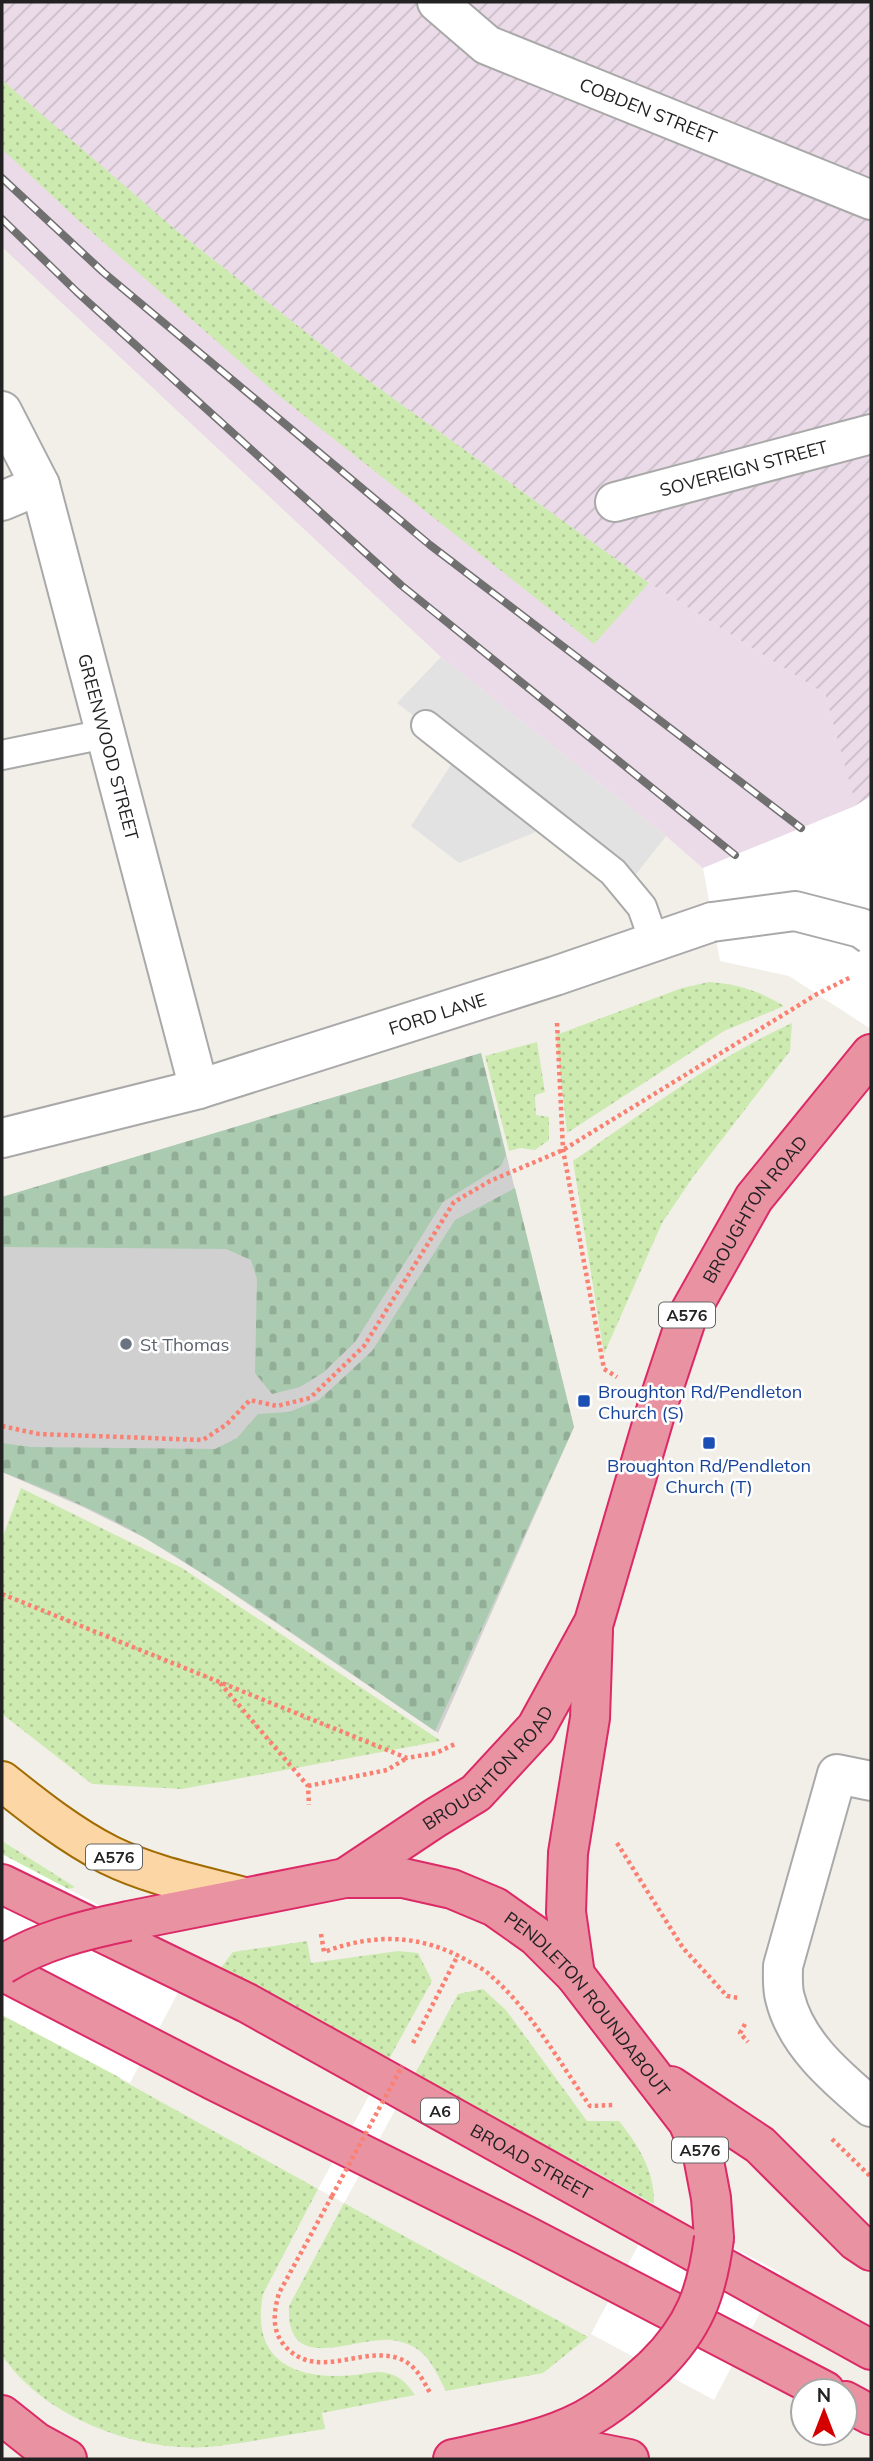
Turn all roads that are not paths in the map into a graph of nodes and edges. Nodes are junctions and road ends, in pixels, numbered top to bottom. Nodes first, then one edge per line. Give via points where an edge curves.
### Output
1 (437, 2) edge
2 (871, 200) edge
3 (2, 411) edge
4 (871, 434) edge
5 (40, 485) junction
6 (2, 501) edge
7 (615, 502) dead end
8 (426, 724) dead end
9 (105, 734) junction
10 (2, 755) edge
11 (871, 935) edge
12 (654, 941) junction
13 (866, 1073) edge
14 (199, 1089) junction
15 (2, 1138) edge
16 (594, 1622) junction
17 (854, 1778) edge
18 (2, 1781) edge
19 (345, 1878) junction
20 (2, 1884) edge
21 (244, 1897) junction
22 (2, 1965) edge
23 (2, 1971) edge
24 (575, 1975) junction
25 (654, 2076) junction
26 (871, 2108) edge
27 (871, 2250) edge
28 (871, 2350) edge
29 (798, 2377) edge
30 (2, 2415) edge
31 (534, 2440) junction
32 (67, 2459) edge
33 (453, 2459) edge
34 (629, 2459) edge

1 - 2 street, COBDEN STREET via 486,45
3 - 5 street, GREENWOOD STREET
4 - 7 street, SOVEREIGN STREET
5 - 6 street
5 - 9 street, GREENWOOD STREET
8 - 12 lane via 613,872 642,906
9 - 10 lane
9 - 14 street, GREENWOOD STREET
11 - 12 street, FORD LANE, bridge via 795,911 712,922
12 - 14 street, FORD LANE
13 - 16 highway, BROUGHTON ROAD / A576 via 754,1198 687,1317
14 - 15 street, FORD LANE
16 - 19 highway, BROUGHTON ROAD / A576 via 536,1728 495,1774 476,1793
16 - 24 highway, BROUGHTON ROAD / A576 via 590,1718 568,1853 566,1912
17 - 26 street via 788,1944 784,1997 814,2054
18 - 21 main road, A576 via 61,1826 110,1855 160,1875
19 - 21 highway, PENDLETON ROUNDABOUT / A576
19 - 24 highway, PENDLETON ROUNDABOUT / A576 via 403,1878 452,1889 495,1907 536,1936
20 - 28 highway, BROAD STREET / A6 via 247,2003
21 - 22 highway, PENDLETON ROUNDABOUT / A576, bridge via 90,1928 19,1954
23 - 29 highway
24 - 25 highway, PENDLETON ROUNDABOUT / A576
25 - 27 highway via 760,2145 856,2241
25 - 31 highway, PENDLETON ROUNDABOUT / A576, bridge via 688,2122 703,2156 714,2238 703,2298 673,2349 624,2394 583,2420
30 - 32 highway
31 - 33 highway, PENDLETON ROUNDABOUT / A576
31 - 34 highway

